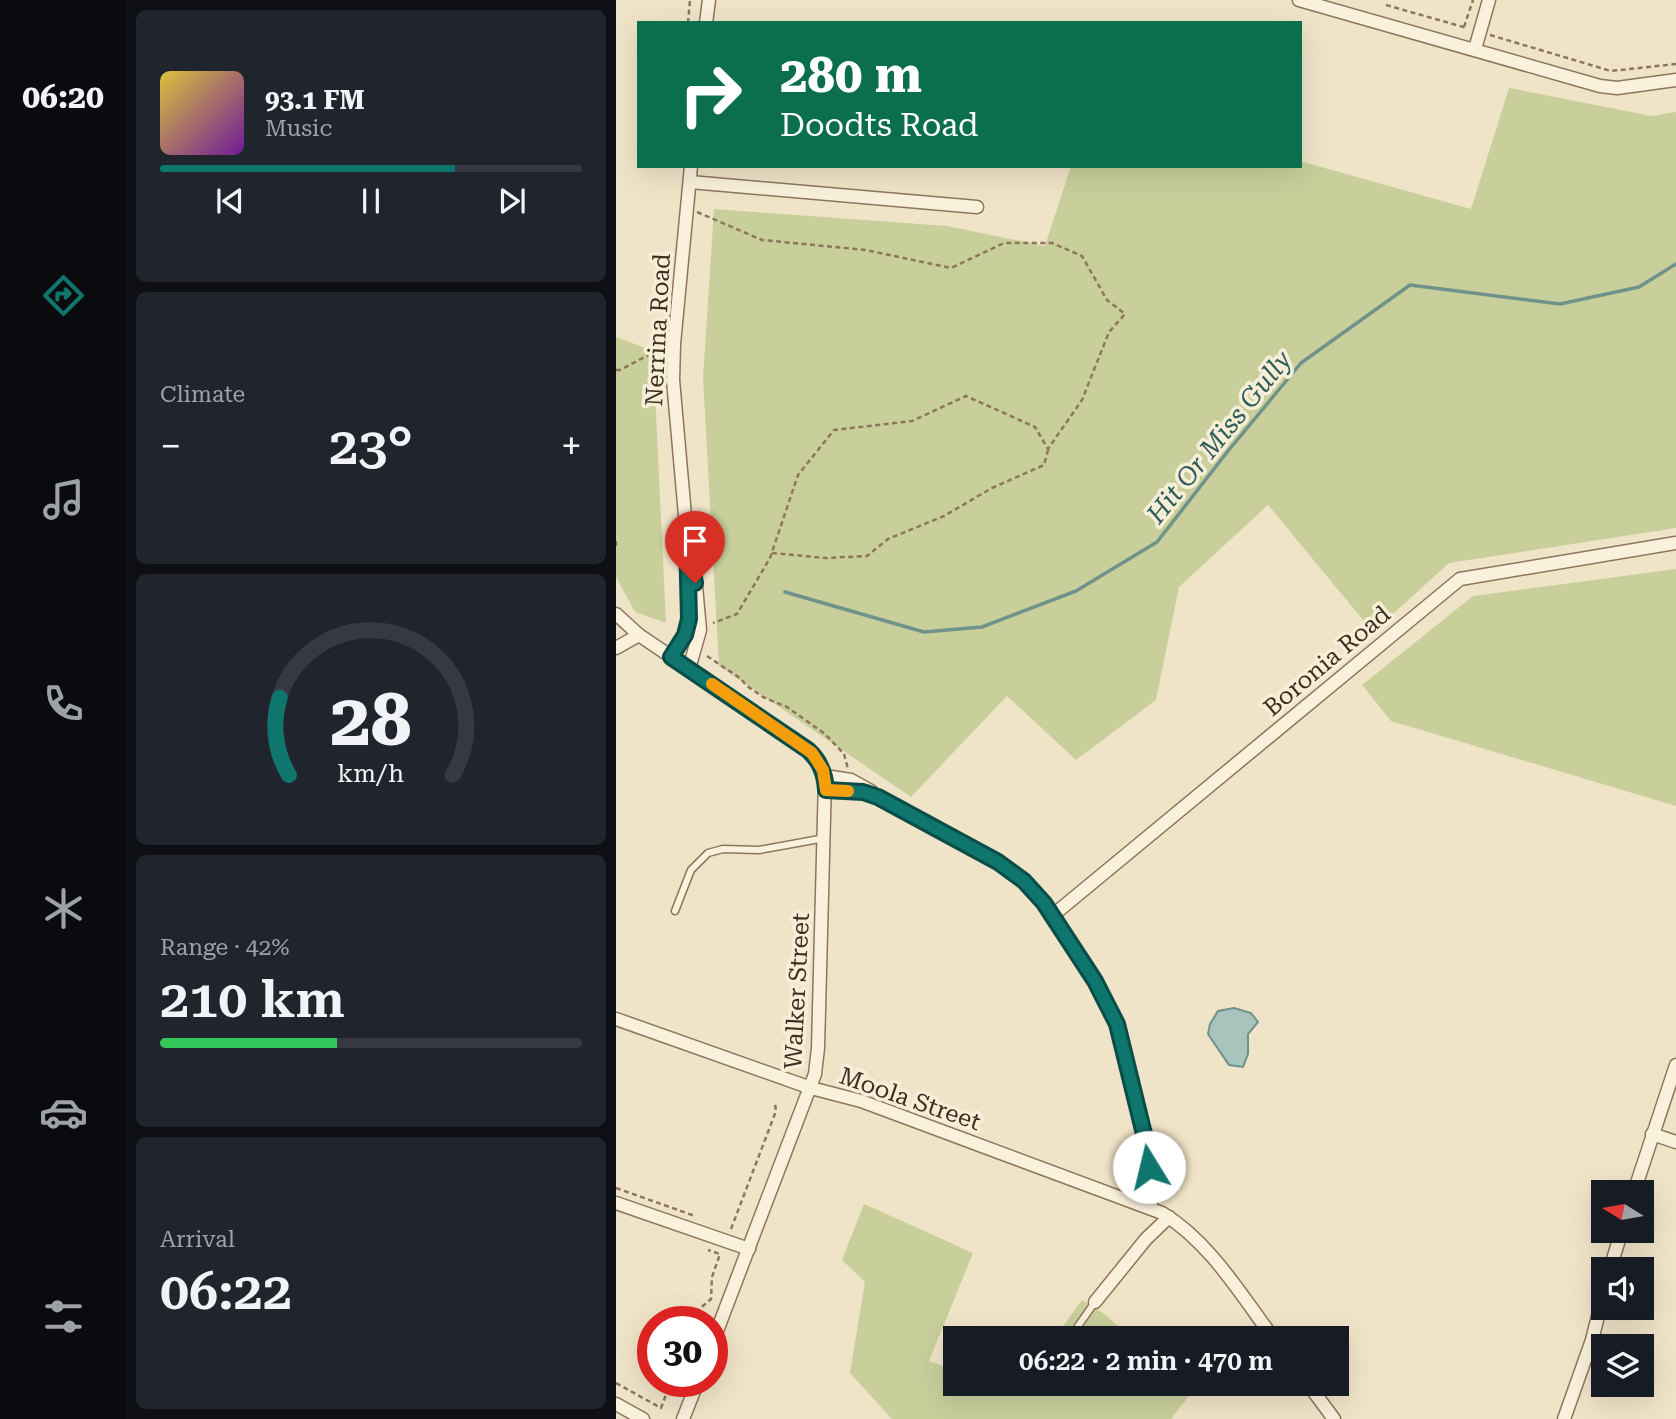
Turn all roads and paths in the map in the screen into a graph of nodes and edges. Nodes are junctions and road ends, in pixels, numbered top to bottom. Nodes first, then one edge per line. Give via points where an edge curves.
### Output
1 (690, 0) edge
2 (709, 0) edge
3 (1299, 0) edge
4 (1472, 0) edge
5 (1489, 0) edge
6 (1386, 5) dead end
7 (688, 21) edge
8 (706, 21) edge
9 (1464, 27) junction
10 (1479, 32) junction
11 (1475, 49) junction
12 (1676, 64) edge
13 (1676, 80) edge
14 (691, 168) edge
15 (690, 182) junction
16 (687, 207) junction
17 (977, 207) dead end
18 (674, 344) junction
19 (616, 370) edge
20 (1048, 449) junction
21 (687, 538) junction
22 (616, 541) edge
23 (1676, 543) edge
24 (616, 548) edge
25 (772, 553) junction
26 (616, 614) edge
27 (700, 626) junction
28 (639, 635) junction
29 (616, 648) edge
30 (696, 648) junction
31 (671, 657) junction
32 (689, 669) junction
33 (825, 776) junction
34 (850, 780) junction
35 (826, 790) junction
36 (886, 802) junction
37 (825, 838) junction
38 (676, 911) dead end
39 (1052, 916) junction
40 (616, 1019) edge
41 (1676, 1065) edge
42 (811, 1088) junction
43 (775, 1104) dead end
44 (1652, 1134) junction
45 (1676, 1142) edge
46 (1148, 1156) junction
47 (1638, 1180) edge
48 (616, 1188) edge
49 (616, 1203) edge
50 (1137, 1203) junction
51 (1150, 1208) junction
52 (1169, 1217) junction
53 (706, 1219) dead end
54 (731, 1228) dead end
55 (749, 1249) junction
56 (720, 1254) dead end
57 (1095, 1302) joint
58 (702, 1306) edge
59 (727, 1306) edge
60 (1597, 1320) edge
61 (1078, 1326) edge
62 (1264, 1326) edge
63 (616, 1383) edge
64 (637, 1395) edge
65 (1317, 1396) edge
66 (641, 1397) edge
67 (665, 1397) edge
68 (692, 1397) edge
69 (616, 1404) edge
70 (643, 1419) edge
71 (683, 1419) edge
72 (1334, 1419) edge
73 (1564, 1419) edge

1 - 7 path
2 - 8 street
3 - 11 street
4 - 9 path
5 - 10 street
6 - 9 path
9 - 10 path
10 - 11 street
10 - 12 path via 1611,71
11 - 13 street via 1610,87
14 - 15 street, Nerrina Road
15 - 16 street, Nerrina Road
15 - 17 street
16 - 18 street, Nerrina Road
16 - 20 path via 762,240 866,250 951,268 1004,243 1052,243 1082,256 1107,300 1125,314 1110,331 1082,400
18 - 19 path
18 - 21 street, Nerrina Road via 675,416
20 - 25 path via 1044,465 888,539 867,556
20 - 25 path via 1035,427 966,396 912,421 834,430 798,475
21 - 27 street, Nerrina Road
21 - 31 street, Nerrina Road via 689,619
22 - 24 path
23 - 39 street, Boronia Road via 1460,579
25 - 27 path via 737,614
26 - 28 street
27 - 30 street, Nerrina Road
28 - 29 street
28 - 31 street
30 - 32 street, Nerrina Road
30 - 34 path via 763,697 787,706 825,734 844,754
31 - 32 street
32 - 33 street via 808,750
33 - 34 street
33 - 35 street, Walker Street
34 - 36 street
35 - 36 street via 863,792
35 - 37 street, Walker Street
36 - 39 street via 1004,866 1033,890
37 - 38 lane via 759,850 711,851 692,867
37 - 42 street, Walker Street via 817,1061
39 - 46 street via 1117,1024
40 - 42 street, Moola Street
41 - 44 street
42 - 50 street, Moola Street via 861,1101
42 - 55 street, Walker Street
43 - 54 path
44 - 45 street
44 - 47 street
46 - 50 street via 1149,1171
46 - 51 street via 1155,1179
48 - 53 path
49 - 55 street
50 - 51 street, Moola Street
51 - 52 street, Moola Street
52 - 57 street
52 - 62 street, Moola Street via 1206,1250
55 - 59 street, Walker Street
56 - 58 path via 711,1298
57 - 61 lane
60 - 73 street
63 - 64 path
65 - 72 street
66 - 67 path via 661,1408
68 - 71 street
69 - 70 street

